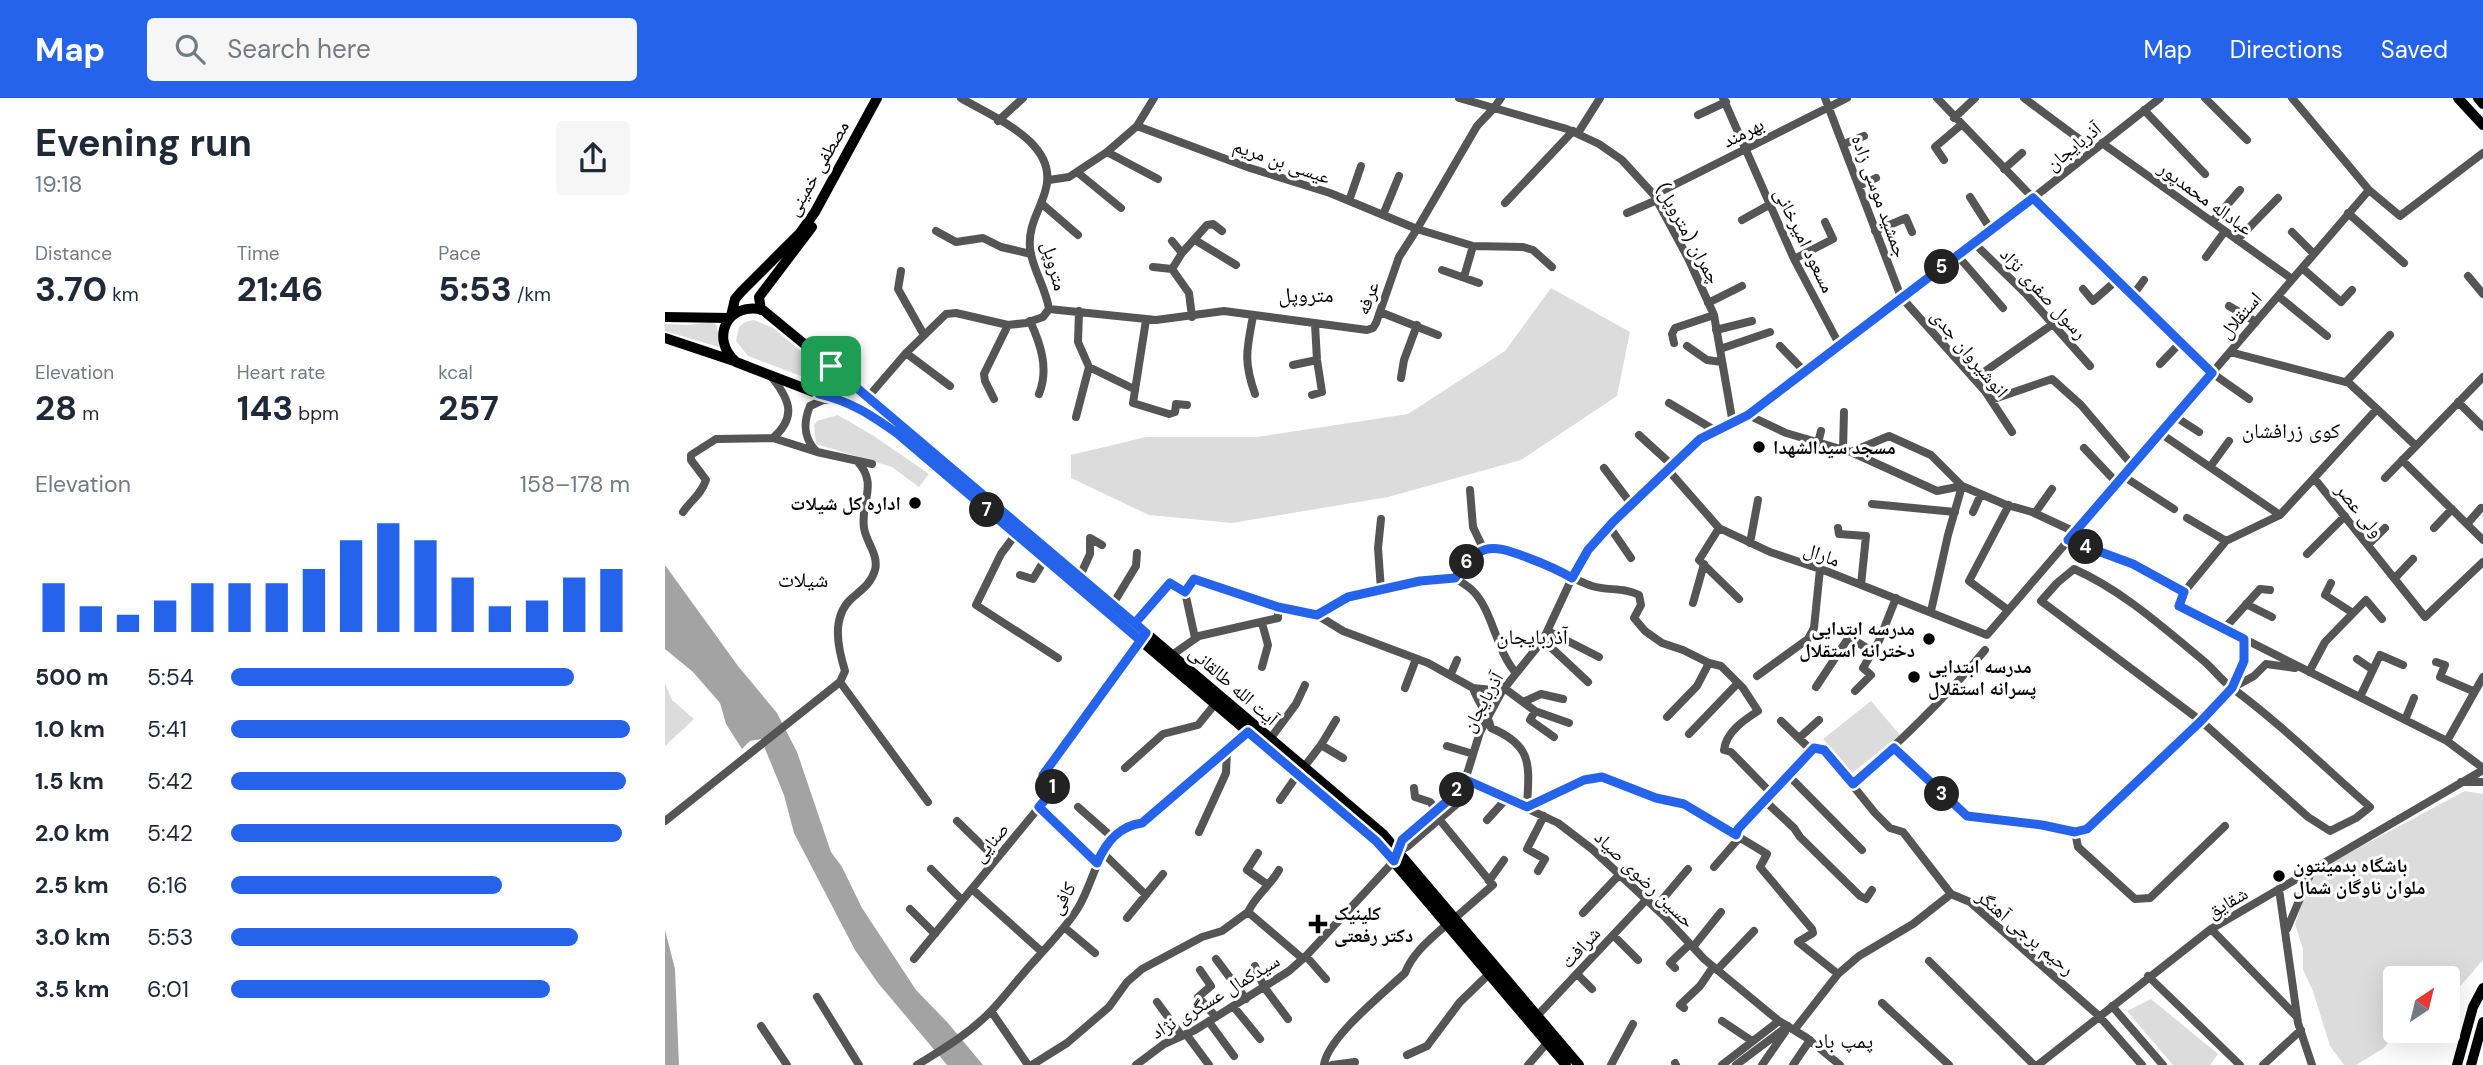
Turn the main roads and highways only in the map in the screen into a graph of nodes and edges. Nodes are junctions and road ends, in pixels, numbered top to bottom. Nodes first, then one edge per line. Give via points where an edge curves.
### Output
1 (877, 98) edge
2 (884, 98) edge
3 (2458, 98) edge
4 (2478, 98) edge
5 (2483, 104) edge
6 (2483, 125) edge
7 (747, 285) junction
8 (759, 297) junction
9 (761, 310) junction
10 (665, 317) edge
11 (730, 317) junction
12 (665, 338) edge
13 (736, 362) junction
14 (831, 366) junction
15 (852, 384) junction
16 (819, 394) junction
17 (856, 406) junction
18 (1143, 637) junction
19 (1301, 771) junction
20 (1451, 921) junction
21 (2483, 988) edge
22 (2483, 1022) edge
23 (2481, 1035) edge
24 (1566, 1065) edge
25 (1579, 1065) edge
26 (2457, 1065) edge
27 (2471, 1065) edge

1 - 7 main road, مصطفی خمینی via 815,212
2 - 8 main road, مصطفی خمینی via 814,224
3 - 6 main road
4 - 5 main road
7 - 8 main road via 748,296
7 - 11 main road, مصطفی خمینی via 735,299
8 - 9 main road
9 - 11 main road via 749,308
9 - 14 main road, آیت الله طالقانی
10 - 11 main road
11 - 13 main road via 724,345
12 - 13 main road, آیت الله طالقانی
13 - 16 main road, آیت الله طالقانی
14 - 15 main road, آیت الله طالقانی
14 - 16 main road via 835,382
15 - 17 main road via 845,392
15 - 18 main road, آیت الله طالقانی via 1135,623
16 - 17 main road, آیت الله طالقانی
17 - 18 main road, آیت الله طالقانی via 898,434
18 - 19 main road, آیت الله طالقانی via 1248,732
18 - 19 main road, آیت الله طالقانی via 1172,655 1270,738
19 - 20 main road, آیت الله طالقانی via 1383,834
20 - 24 main road, آیت الله طالقانی
20 - 25 main road, آیت الله طالقانی
21 - 26 main road
22 - 23 main road
23 - 27 main road

